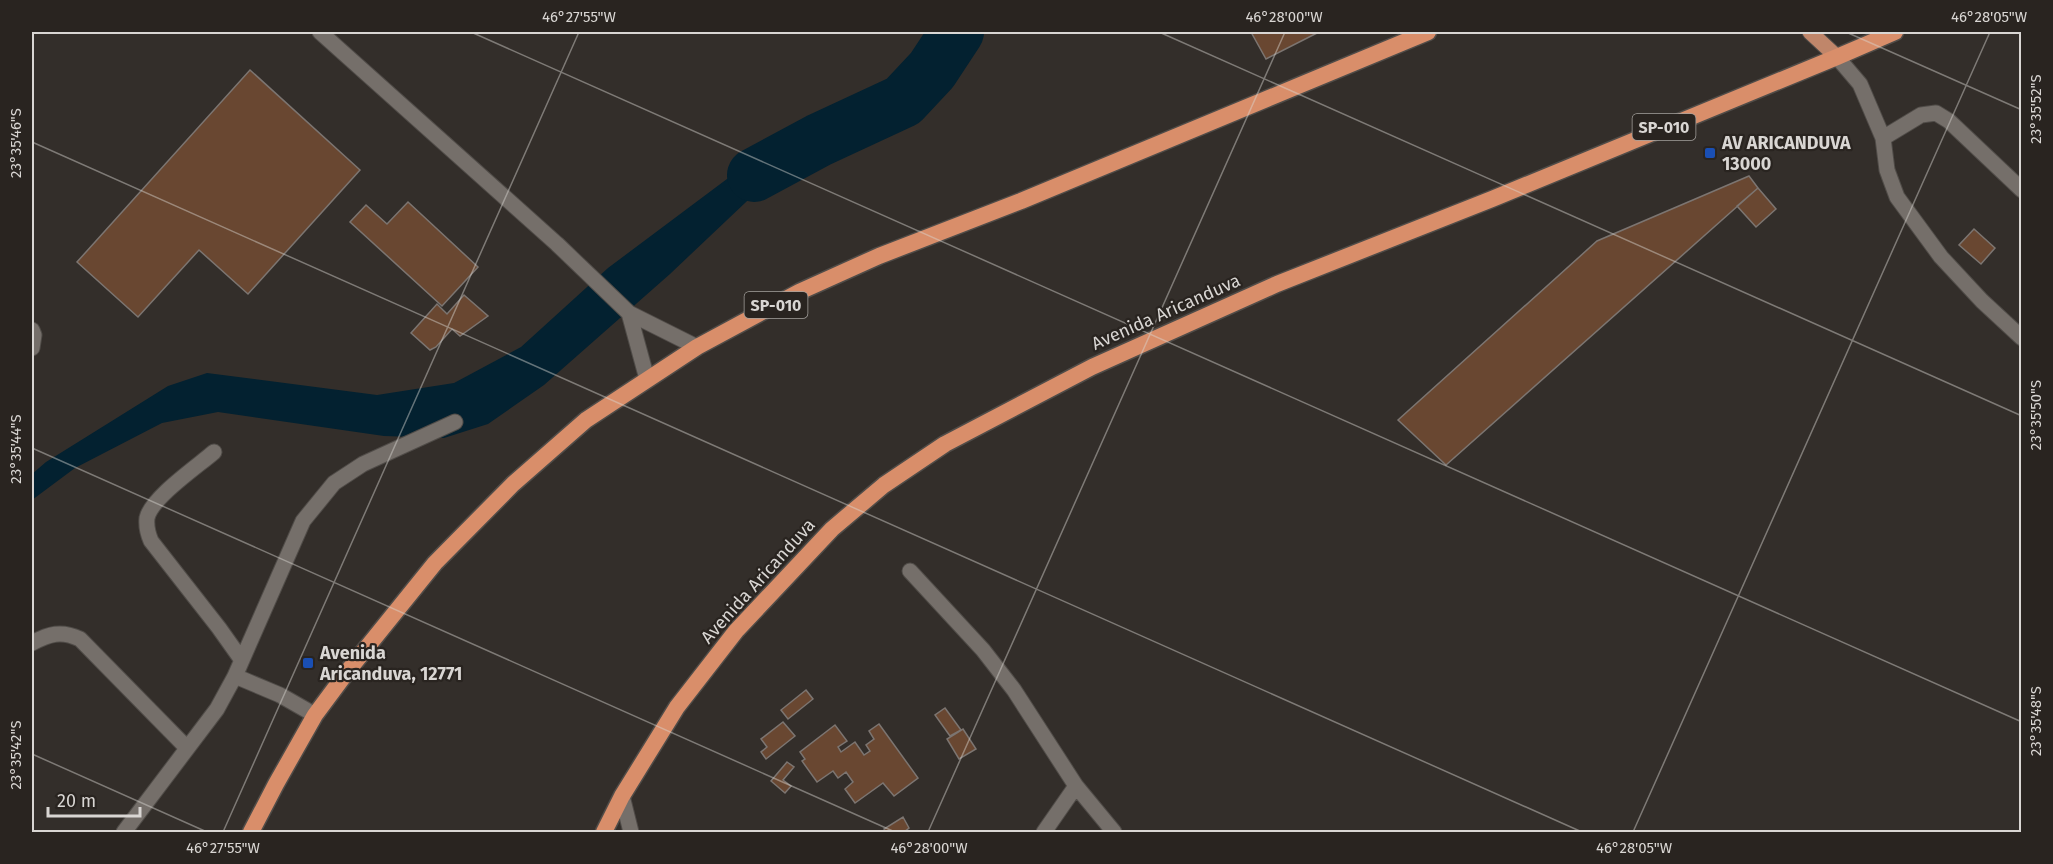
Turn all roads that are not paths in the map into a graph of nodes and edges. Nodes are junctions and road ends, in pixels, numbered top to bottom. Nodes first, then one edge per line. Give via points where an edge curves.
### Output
1 (320, 32) edge
2 (1426, 32) edge
3 (1810, 32) edge
4 (1895, 32) edge
5 (1837, 57) junction
6 (1883, 138) junction
7 (2022, 190) edge
8 (628, 312) junction
9 (32, 330) edge
10 (2022, 338) edge
11 (697, 347) junction
12 (32, 348) edge
13 (647, 379) junction
14 (455, 422) dead end
15 (214, 452) dead end
16 (910, 571) dead end
17 (32, 643) edge
18 (241, 659) junction
19 (235, 676) junction
20 (315, 715) junction
21 (186, 747) junction
22 (276, 784) junction
23 (1076, 786) junction
24 (622, 796) junction
25 (124, 832) edge
26 (251, 832) edge
27 (266, 832) edge
28 (604, 832) edge
29 (631, 832) edge
30 (1044, 832) edge
31 (1114, 832) edge

1 - 8 lane
2 - 11 highway, SP-010 via 879,256 799,292
3 - 5 main road
4 - 5 highway, Avenida Aricanduva / SP-010
5 - 6 lane via 1860,84
5 - 24 highway, Avenida Aricanduva / SP-010 via 1277,284 1092,367 945,444 884,485 832,529 736,631 677,707
6 - 7 lane via 1921,115 1936,113
6 - 10 lane via 1887,170 1897,197 1941,257
8 - 11 lane
8 - 13 lane
9 - 12 lane
11 - 13 highway, SP-010
13 - 20 highway, SP-010 via 586,420 513,484 435,563
14 - 18 lane via 363,464 334,483 303,521
15 - 18 lane via 156,501 147,517 147,530 151,542
16 - 23 lane via 1014,690
17 - 21 lane via 59,633 80,639
18 - 19 lane
19 - 20 lane
19 - 21 lane via 217,709
20 - 22 highway, SP-010
21 - 25 lane
22 - 26 highway, SP-010
22 - 27 highway
23 - 30 lane
23 - 31 lane
24 - 28 highway, Avenida Aricanduva / SP-010
24 - 29 lane

